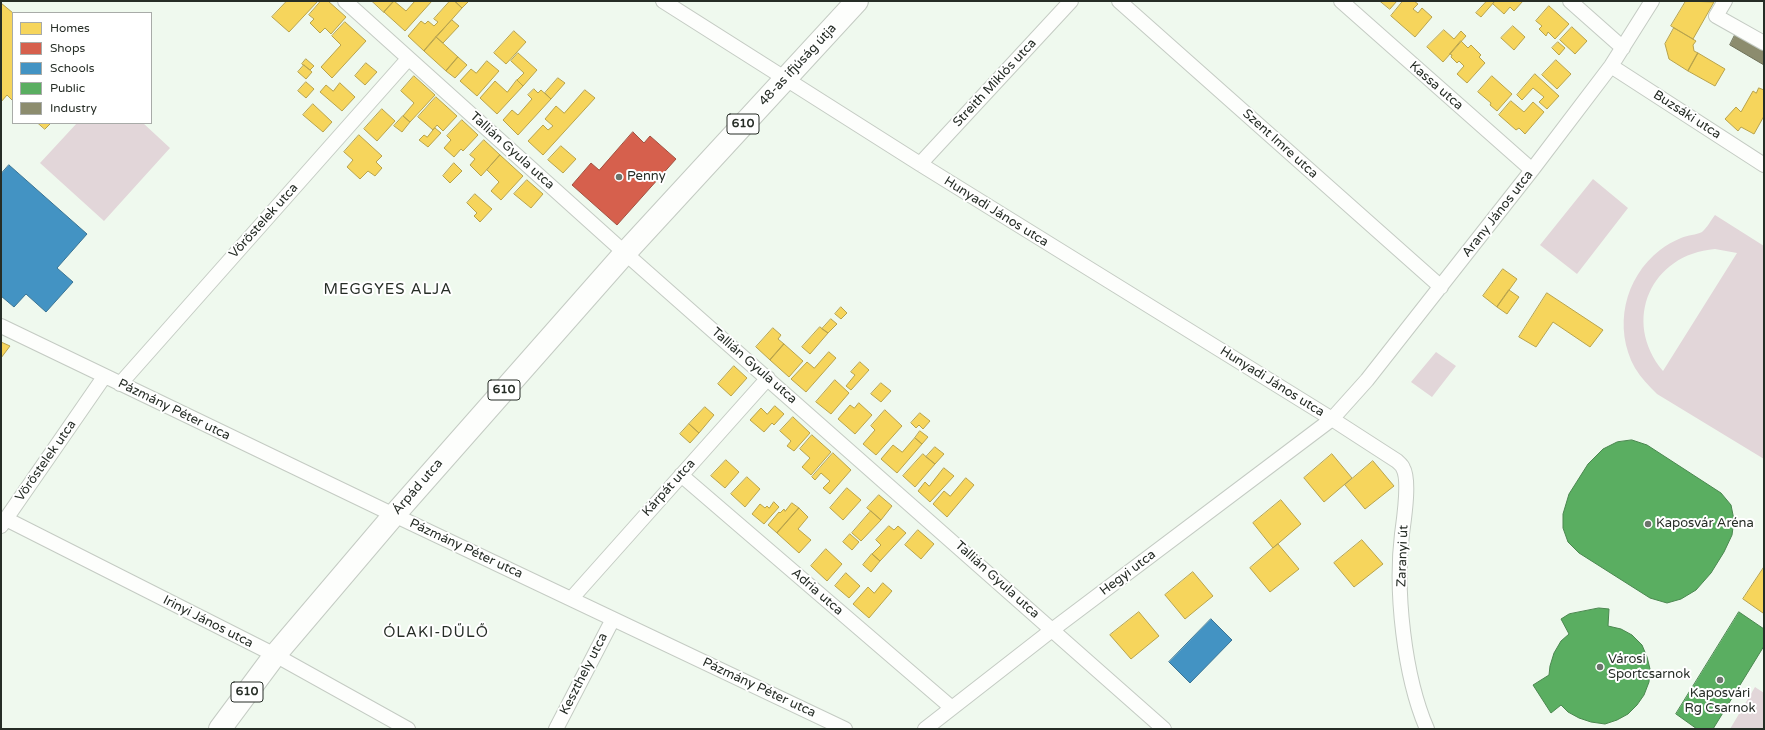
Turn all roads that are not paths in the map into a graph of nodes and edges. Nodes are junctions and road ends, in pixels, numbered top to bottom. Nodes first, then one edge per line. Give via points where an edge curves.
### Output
1 (345, 1) edge
2 (857, 1) edge
3 (1071, 1) edge
4 (1118, 1) edge
5 (1341, 1) edge
6 (1570, 1) edge
7 (1652, 1) edge
8 (1725, 1) edge
9 (666, 3) edge
10 (1764, 44) edge
11 (1623, 48) junction
12 (408, 58) junction
13 (1611, 66) junction
14 (784, 80) junction
15 (920, 164) junction
16 (1764, 165) edge
17 (1532, 170) junction
18 (625, 252) junction
19 (1441, 287) junction
20 (1, 326) edge
21 (104, 377) junction
22 (768, 378) junction
23 (120, 384) junction
24 (1332, 419) junction
25 (682, 475) junction
26 (394, 515) junction
27 (3, 522) edge
28 (571, 599) junction
29 (613, 619) junction
30 (1052, 630) junction
31 (274, 655) junction
32 (952, 708) junction
33 (220, 729) edge
34 (408, 729) edge
35 (556, 729) edge
36 (845, 729) edge
37 (925, 729) edge
38 (1164, 729) edge
39 (1427, 729) edge

1 - 12 street, Tallián Gyula utca
2 - 14 main road, 48-as ifjúság útja / 610
3 - 15 street, Streith Miklós utca
4 - 19 street, Szent Imre utca
5 - 17 street, Kassa utca
6 - 11 street
7 - 11 street, Arany János utca
8 - 10 street via 1716,16
9 - 14 street, Hunyadi János utca
11 - 13 street, Arany János utca
12 - 18 street, Tallián Gyula utca
12 - 23 street, Vöröstelek utca
13 - 16 street, Buzsáki utca
13 - 17 street, Arany János utca
14 - 15 street, Hunyadi János utca
14 - 18 main road, 48-as ifjúság útja / 610
15 - 24 street, Hunyadi János utca
17 - 19 street, Arany János utca
18 - 22 street, Tallián Gyula utca
18 - 26 main road, Árpád utca / 610
19 - 24 street, Arany János utca via 1367,380
20 - 21 street, Pázmány Péter utca
21 - 23 street, Pázmány Péter utca
21 - 27 street, Vöröstelek utca
22 - 25 street, Kárpát utca
22 - 30 street, Tallián Gyula utca
23 - 26 street, Pázmány Péter utca
24 - 30 street, Hegyi utca
24 - 39 street, Zaranyi út via 1398,461 1406,476 1401,542 1402,616 1414,688
25 - 28 street, Kárpát utca
25 - 32 street, Adria utca
26 - 28 street, Pázmány Péter utca
26 - 31 main road, Árpád utca / 610
27 - 31 street, Irinyi János utca
28 - 29 street, Pázmány Péter utca
29 - 35 street, Keszthely utca
29 - 36 street, Pázmány Péter utca
30 - 32 street, Hegyi utca
30 - 38 street, Tallián Gyula utca
31 - 33 main road, Árpád utca / 610
31 - 34 street, Irinyi János utca
32 - 37 street, Hegyi utca

